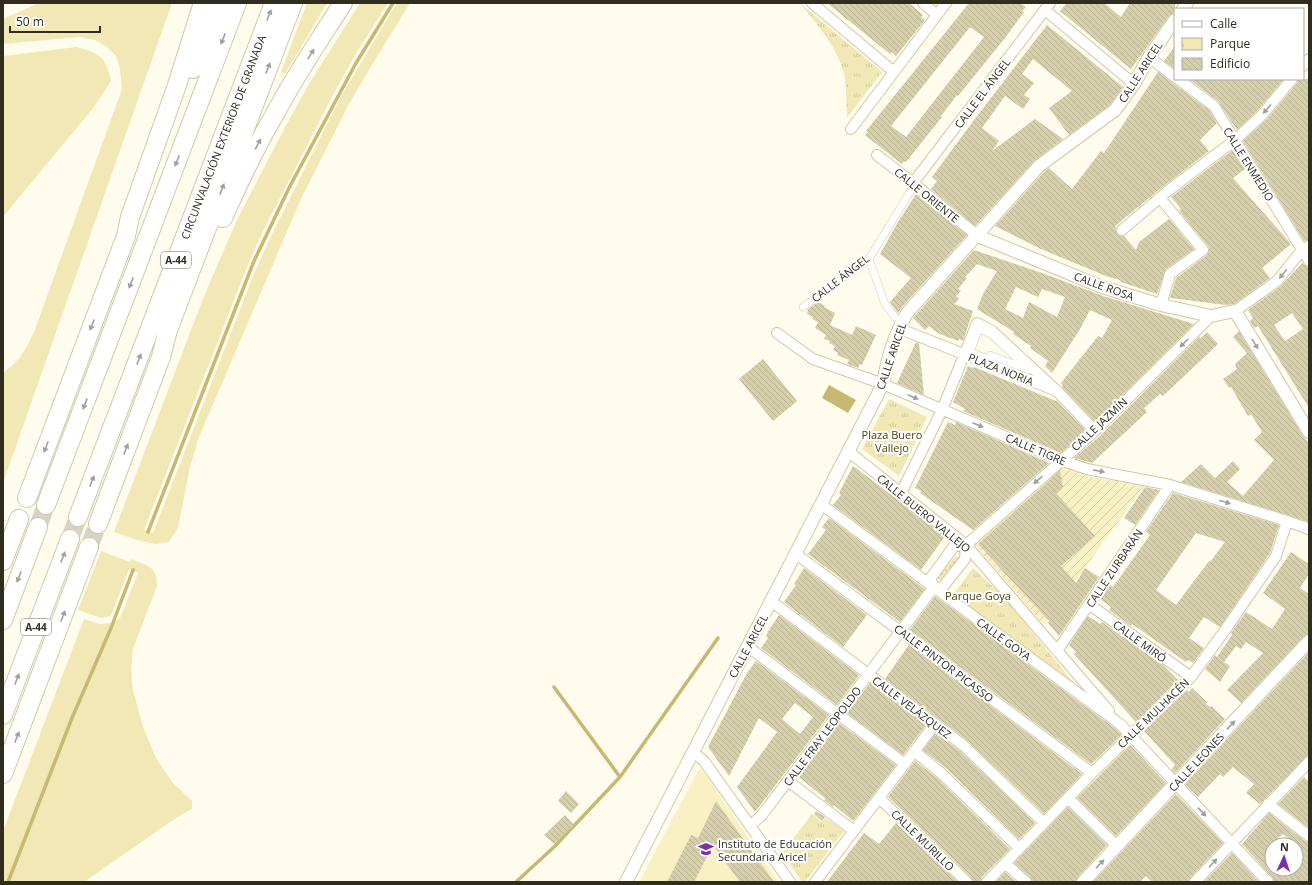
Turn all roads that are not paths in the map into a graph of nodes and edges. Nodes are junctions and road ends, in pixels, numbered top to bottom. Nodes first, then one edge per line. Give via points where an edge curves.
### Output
1 (203, 3) edge
2 (219, 3) edge
3 (237, 3) edge
4 (274, 3) edge
5 (292, 3) edge
6 (343, 3) edge
7 (812, 3) edge
8 (923, 3) edge
9 (946, 3) edge
10 (1046, 6) edge
11 (937, 15) junction
12 (1174, 21) edge
13 (1149, 57) junction
14 (894, 72) junction
15 (1174, 76) edge
16 (1179, 80) edge
17 (1291, 80) edge
18 (1134, 84) junction
19 (851, 129) dead end
20 (1235, 140) junction
21 (877, 155) dead end
22 (913, 185) junction
23 (1160, 198) junction
24 (1122, 230) dead end
25 (126, 236) junction
26 (978, 236) junction
27 (1305, 248) edge
28 (869, 259) junction
29 (1309, 261) edge
30 (1161, 305) junction
31 (803, 307) dead end
32 (1235, 311) junction
33 (1212, 316) junction
34 (897, 322) junction
35 (777, 333) dead end
36 (967, 353) junction
37 (161, 357) junction
38 (883, 384) junction
39 (1057, 391) junction
40 (942, 410) junction
41 (1307, 424) edge
42 (1095, 431) junction
43 (848, 451) junction
44 (1060, 460) junction
45 (1170, 485) junction
46 (901, 493) junction
47 (27, 498) tunnel mouth
48 (46, 505) tunnel mouth
49 (822, 505) junction
50 (78, 517) tunnel mouth
51 (19, 519) tunnel mouth
52 (1287, 521) junction
53 (98, 524) tunnel mouth
54 (38, 527) tunnel mouth
55 (1309, 529) edge
56 (70, 539) tunnel mouth
57 (966, 544) junction
58 (89, 547) tunnel mouth
59 (796, 554) junction
60 (3, 561) edge
61 (934, 587) junction
62 (771, 602) junction
63 (1090, 605) junction
64 (3, 620) edge
65 (901, 631) junction
66 (1309, 641) edge
67 (747, 646) junction
68 (1057, 651) junction
69 (869, 674) junction
70 (1191, 677) junction
71 (838, 714) junction
72 (3, 715) edge
73 (935, 724) junction
74 (1120, 724) junction
75 (1131, 734) junction
76 (693, 752) junction
77 (914, 752) junction
78 (1309, 762) edge
79 (905, 764) junction
80 (1092, 773) junction
81 (3, 774) edge
82 (788, 781) junction
83 (1176, 784) junction
84 (879, 798) junction
85 (1068, 798) junction
86 (1268, 804) junction
87 (1044, 823) junction
88 (750, 826) junction
89 (854, 831) junction
90 (1309, 836) edge
91 (1231, 843) junction
92 (1117, 846) junction
93 (1019, 848) junction
94 (1005, 863) junction
95 (626, 882) edge
96 (790, 882) edge
97 (815, 882) edge
98 (967, 882) edge
99 (987, 882) edge
100 (1026, 882) edge
101 (1083, 882) edge
102 (1196, 882) edge
103 (1268, 882) edge

1 - 25 highway via 130,217
2 - 25 highway via 136,219
3 -> 48 highway
50 -> 4 highway, CIRCUNVALACIÓN EXTERIOR DE GRANADA / A-44
37 -> 5 highway via 168,330
37 -> 6 highway via 174,333 246,166 308,57
7 - 14 street
8 - 11 street
9 - 11 street
10 - 18 street
10 - 22 street, CALLE EL ÁNGEL
11 - 14 street
12 - 13 street, CALLE ARICEL
13 - 15 street
13 - 18 street, CALLE ARICEL
14 - 19 street
16 - 20 street, CALLE ENMEDIO via 1214,106
17 -> 20 street via 1262,115
18 - 26 street, CALLE ARICEL via 1115,110 1039,166
20 - 23 street
20 - 27 street, CALLE ENMEDIO
21 - 22 street, CALLE ORIENTE
22 - 26 street, CALLE ORIENTE
22 - 28 street, CALLE ÁNGEL
23 - 24 street
23 - 30 street via 1203,250 1170,274
25 -> 47 highway
26 - 30 street, CALLE ROSA via 1102,287
26 - 34 street, CALLE ARICEL
27 - 29 street, CALLE ENMEDIO
27 -> 32 street via 1277,281
28 - 31 street, CALLE ÁNGEL
28 - 34 street via 884,304
30 - 33 street, CALLE ROSA
32 - 33 street, CALLE ROSA
32 -> 41 street
33 -> 42 street, CALLE JAZMÍN
34 - 36 street
34 - 38 street, CALLE ARICEL
35 - 38 street, CALLE TIGRE via 813,359
36 - 36 street, PLAZA NORIA via 988,359 990,355 1029,370 991,334 982,330 978,331
36 - 39 street, PLAZA NORIA
36 - 39 street, PLAZA NORIA via 977,323 992,331
36 - 40 street
53 -> 37 highway
38 -> 40 street, CALLE TIGRE
38 - 43 street, CALLE ARICEL
39 - 42 street, PLAZA NORIA
40 -> 44 street, CALLE TIGRE
40 - 46 street
42 - 44 street, CALLE JAZMÍN
43 - 46 street, CALLE BUERO VALLEJO
43 - 49 street, CALLE ARICEL
44 -> 45 street, CALLE TIGRE via 1087,469
44 -> 57 street, CALLE JAZMÍN
45 -> 52 street, CALLE TIGRE
45 - 63 street, CALLE ZURBARÁN
46 - 57 street, CALLE BUERO VALLEJO
49 - 59 street, CALLE ARICEL
49 - 61 street, CALLE GOYA
51 - 60 highway
52 - 55 street, CALLE TIGRE
52 - 70 street, CALLE MULHACÉN via 1276,556
54 -> 64 highway
72 -> 56 highway, A-44
57 - 61 street via 965,559 942,588
57 - 61 street, CALLE JAZMÍN via 954,546 930,578
57 - 68 street, CALLE BUERO VALLEJO
81 -> 58 highway
59 - 62 street, CALLE ARICEL
59 - 65 street, CALLE PINTOR PICASSO
61 - 65 street, CALLE FRAY LEOPOLDO
61 - 74 street, CALLE GOYA
62 - 67 street, CALLE ARICEL
62 - 69 street, CALLE VELÁZQUEZ
63 - 68 street, CALLE ZURBARÁN
63 - 70 street, CALLE MIRÓ
65 - 69 street, CALLE FRAY LEOPOLDO
65 - 80 street, CALLE PINTOR PICASSO
83 -> 66 street, CALLE LEONES
67 - 71 street
67 - 76 street, CALLE ARICEL
68 - 74 street, CALLE BUERO VALLEJO
69 - 71 street, CALLE FRAY LEOPOLDO
69 - 73 street, CALLE VELÁZQUEZ
70 - 75 street, CALLE MULHACÉN
71 - 79 street
71 - 82 street, CALLE FRAY LEOPOLDO
73 - 77 street
73 - 87 street, CALLE VELÁZQUEZ via 963,746
74 - 75 street, CALLE GOYA
75 - 80 street, CALLE MULHACÉN
75 - 83 street, CALLE GOYA
76 - 88 street via 704,761
76 - 95 street, CALLE ARICEL
77 - 79 street
77 - 93 street via 941,773
78 - 86 street
79 - 84 street
80 - 85 street, CALLE MULHACÉN
82 - 88 street, CALLE FRAY LEOPOLDO via 762,815
82 - 89 street
83 -> 91 street, CALLE GOYA
83 - 92 street, CALLE LEONES
84 - 89 street
84 - 98 street, CALLE MURILLO
85 - 87 street, CALLE MULHACÉN
85 - 92 street
86 - 90 street
86 - 91 street
87 - 93 street, CALLE MULHACÉN
88 - 96 street
89 - 97 street
102 -> 91 street
91 - 103 street, CALLE GOYA
101 -> 92 street, CALLE LEONES
93 - 94 street, CALLE MULHACÉN
94 - 99 street, CALLE MULHACÉN
94 - 100 street

